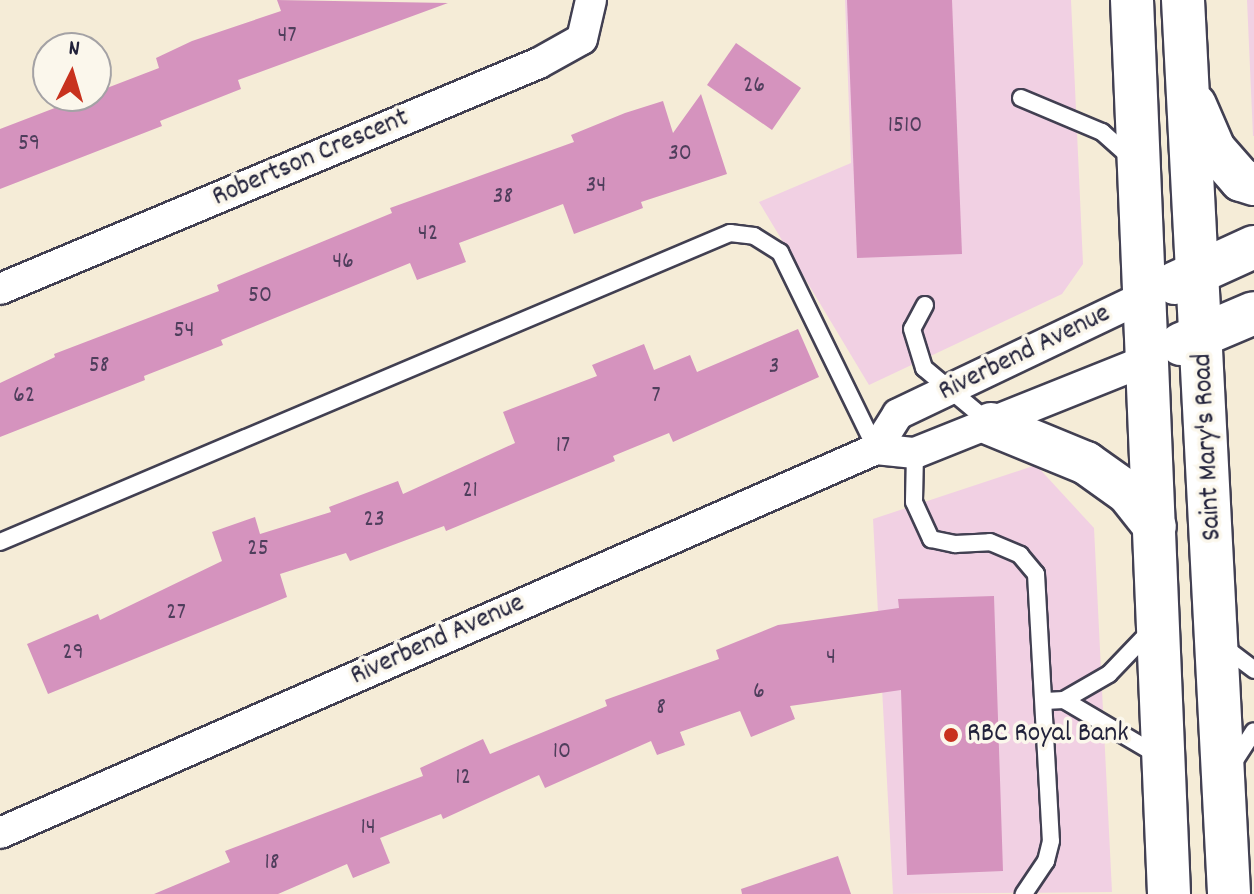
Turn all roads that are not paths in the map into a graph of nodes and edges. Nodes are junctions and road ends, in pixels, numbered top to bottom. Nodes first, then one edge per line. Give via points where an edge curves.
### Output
1 (591, 0) edge
2 (1132, 0) edge
3 (1183, 0) edge
4 (1188, 88) junction
5 (1021, 98) dead end
6 (1140, 171) junction
7 (1254, 184) edge
8 (1254, 247) edge
9 (1197, 273) junction
10 (0, 289) edge
11 (1145, 296) junction
12 (925, 305) dead end
13 (1254, 313) edge
14 (1203, 334) junction
15 (1148, 360) junction
16 (952, 391) junction
17 (991, 424) junction
18 (876, 449) junction
19 (915, 453) junction
20 (1155, 527) junction
21 (0, 542) edge
22 (1158, 622) junction
23 (1218, 642) junction
24 (1254, 670) edge
25 (1064, 700) junction
26 (1045, 701) junction
27 (1254, 731) edge
28 (1163, 759) junction
29 (1224, 776) junction
30 (0, 833) edge
31 (1024, 894) edge
32 (1169, 894) edge
33 (1229, 894) edge

1 - 10 street, Robertson Crescent via 582,39 539,63
2 - 6 main road, Saint Mary's Road
3 - 4 main road, Saint Mary's Road
4 - 7 main road via 1214,149 1241,180
4 - 9 main road, Saint Mary's Road
5 - 6 lane via 1102,132 1123,147
6 - 11 main road, Saint Mary's Road
8 - 9 main road
9 - 11 main road
9 - 14 main road, Saint Mary's Road
11 - 15 main road, Saint Mary's Road
11 - 16 street, Riverbend Avenue
12 - 16 lane via 912,329 914,343 924,368
13 - 14 main road
14 - 15 main road
14 - 23 main road, Saint Mary's Road
15 - 17 street, Riverbend Avenue
15 - 20 main road, Saint Mary's Road
16 - 17 lane
16 - 18 street, Riverbend Avenue via 898,414
17 - 19 street, Riverbend Avenue
17 - 20 main road via 1086,463 1128,493
18 - 19 street, Riverbend Avenue
18 - 21 lane via 780,252 754,236 730,233
18 - 30 street, Riverbend Avenue
19 - 26 lane via 914,502 931,539 990,542 1020,555 1036,574
20 - 22 main road, Saint Mary's Road
22 - 25 lane via 1109,674
22 - 28 main road, Saint Mary's Road
23 - 24 lane
23 - 29 main road, Saint Mary's Road
25 - 26 lane
25 - 28 lane
26 - 31 lane via 1051,841 1046,861
27 - 29 lane
28 - 32 main road, Saint Mary's Road
29 - 33 main road, Saint Mary's Road

